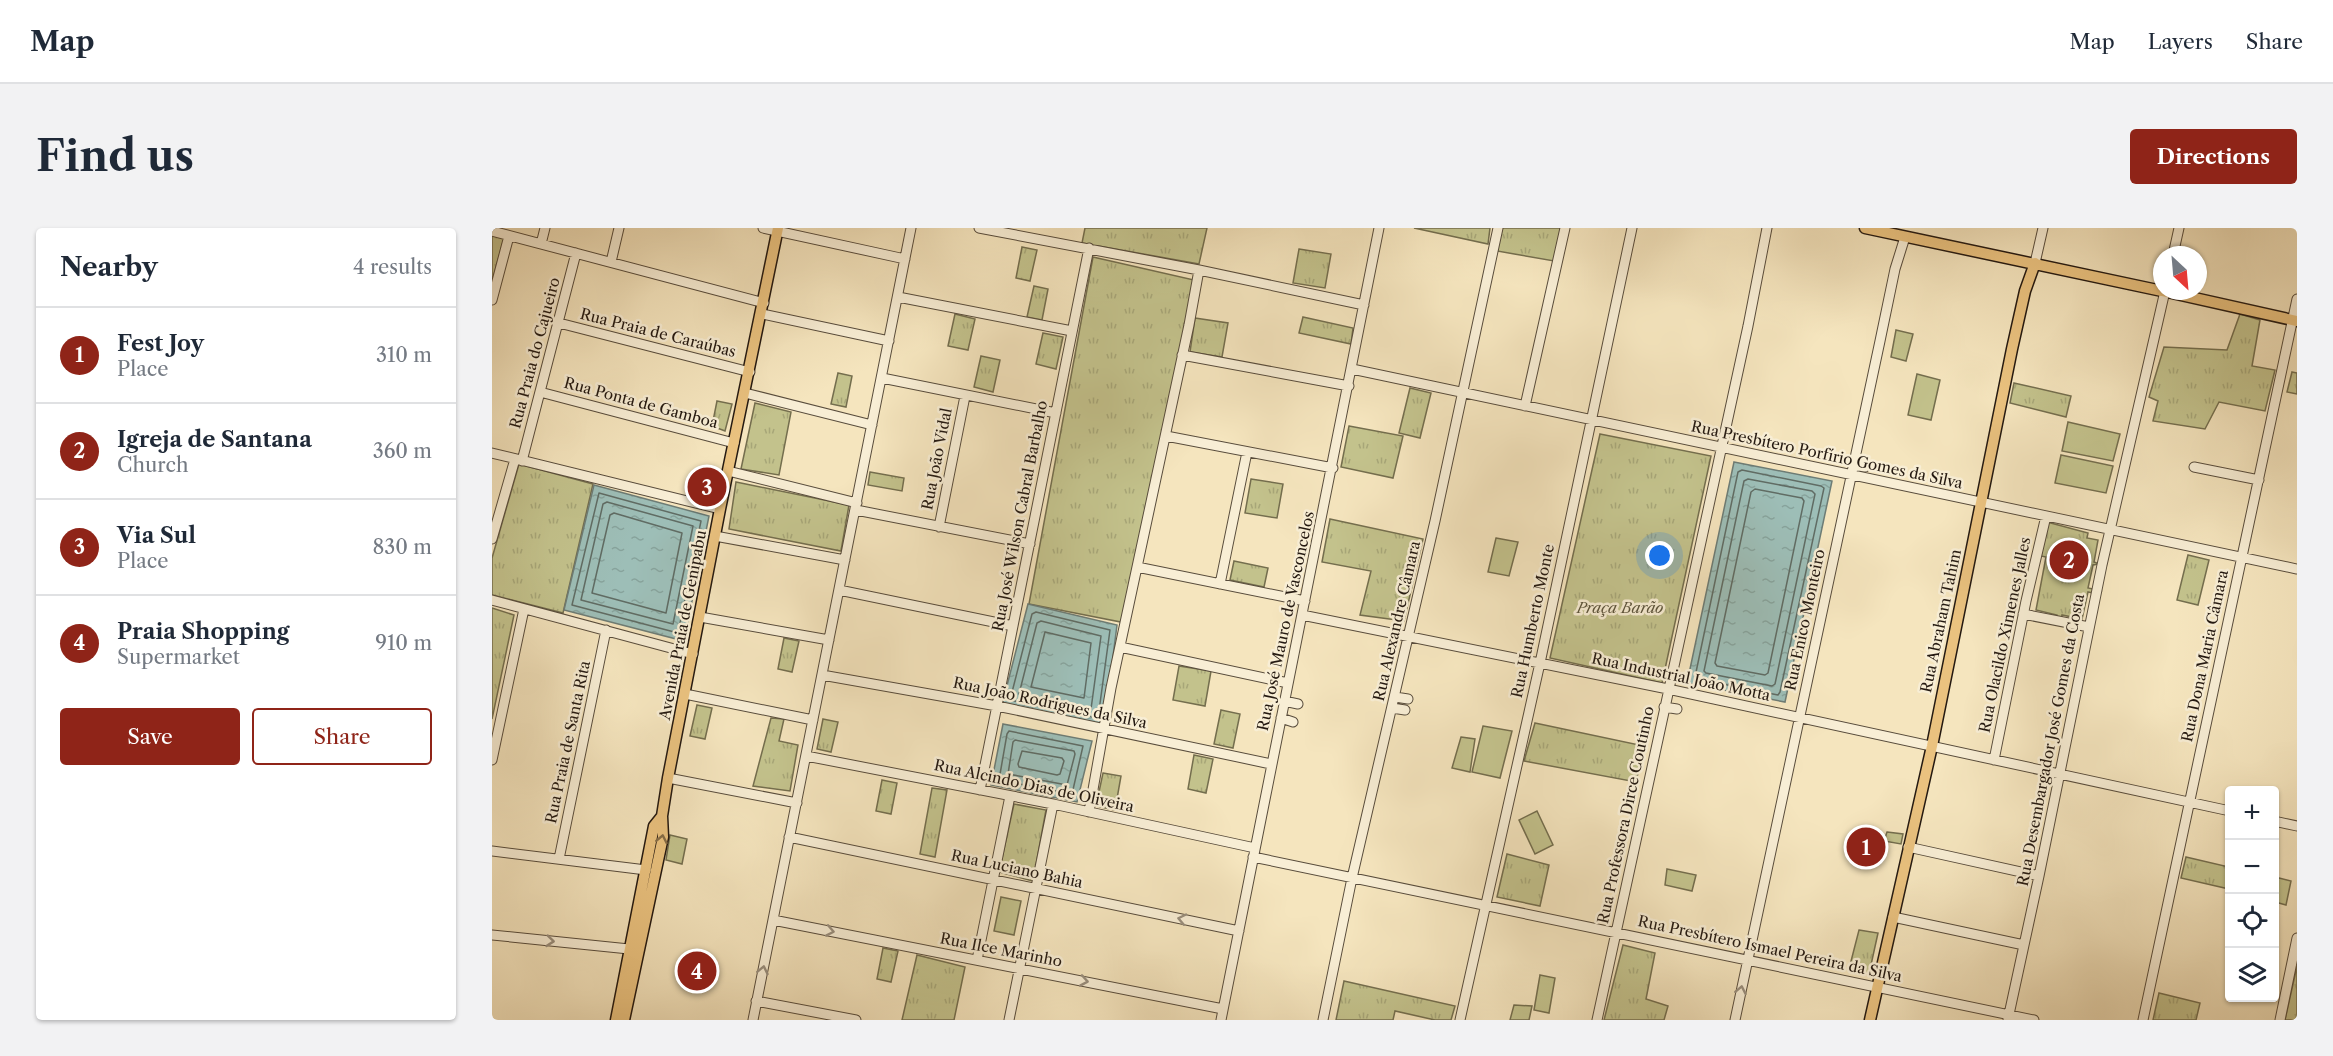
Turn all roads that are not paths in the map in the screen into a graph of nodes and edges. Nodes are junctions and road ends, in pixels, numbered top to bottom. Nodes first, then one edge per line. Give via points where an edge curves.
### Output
1 (545, 228) edge
2 (619, 228) edge
3 (763, 228) edge
4 (911, 228) edge
5 (979, 228) edge
6 (1379, 228) edge
7 (1498, 228) edge
8 (1565, 228) edge
9 (1632, 228) edge
10 (1767, 228) edge
11 (1865, 228) edge
12 (2043, 228) edge
13 (2179, 228) edge
14 (778, 230) edge
15 (492, 231) edge
16 (1906, 232) edge
17 (509, 236) junction
18 (541, 244) junction
19 (2175, 246) edge
20 (1089, 248) junction
21 (576, 253) junction
22 (905, 259) junction
23 (611, 262) junction
24 (2035, 263) junction
25 (1198, 270) junction
26 (2153, 289) edge
27 (898, 297) junction
28 (2297, 299) edge
29 (492, 300) edge
30 (2162, 300) edge
31 (2203, 300) edge
32 (1364, 305) junction
33 (763, 308) junction
34 (2295, 321) edge
35 (559, 323) junction
36 (1072, 332) junction
37 (889, 340) junction
38 (1182, 355) junction
39 (1352, 369) junction
40 (750, 372) junction
41 (882, 378) junction
42 (1348, 386) junction
43 (540, 392) junction
44 (745, 393) junction
45 (1462, 393) junction
46 (965, 396) junction
47 (1525, 406) junction
48 (1056, 413) junction
49 (1591, 420) junction
50 (872, 425) junction
51 (1166, 436) junction
52 (734, 442) junction
53 (1721, 449) junction
54 (1247, 452) junction
55 (492, 453) edge
56 (519, 460) junction
57 (1865, 467) dead end
58 (2194, 467) dead end
59 (1333, 468) junction
60 (1852, 470) junction
61 (728, 471) junction
62 (2259, 480) junction
63 (1982, 502) junction
64 (856, 507) junction
65 (720, 509) junction
66 (2046, 516) junction
67 (494, 527) edge
68 (939, 527) junction
69 (2110, 529) junction
70 (715, 536) junction
71 (492, 539) edge
72 (1030, 544) junction
73 (2242, 558) junction
74 (845, 560) junction
75 (1137, 567) junction
76 (2297, 569) edge
77 (1220, 585) junction
78 (839, 590) junction
79 (492, 600) edge
80 (1305, 601) junction
81 (524, 609) junction
82 (2023, 614) junction
83 (1302, 615) junction
84 (700, 617) junction
85 (1013, 626) junction
86 (2089, 627) junction
87 (606, 630) junction
88 (1408, 636) junction
89 (829, 640) junction
90 (1120, 647) junction
91 (693, 654) junction
92 (1540, 663) junction
93 (822, 675) junction
94 (1288, 683) junction
95 (1668, 689) junction
96 (1385, 693) dead end
97 (685, 694) junction
98 (1395, 696) junction
99 (1408, 699) dead end
100 (1284, 701) junction
101 (1298, 704) dead end
102 (997, 706) junction
103 (1664, 707) junction
104 (1392, 708) junction
105 (1677, 709) dead end
106 (1406, 710) dead end
107 (1799, 717) junction
108 (1281, 718) junction
109 (813, 720) junction
110 (1293, 722) dead end
111 (1105, 729) junction
112 (1932, 746) junction
113 (806, 756) junction
114 (492, 760) edge
115 (1994, 760) junction
116 (1271, 764) junction
117 (2058, 773) junction
118 (668, 778) junction
119 (980, 790) junction
120 (1010, 796) junction
121 (797, 802) junction
122 (2189, 802) junction
123 (1053, 804) junction
124 (2225, 810) edge
125 (1089, 812) junction
126 (662, 816) junction
127 (2279, 822) edge
128 (2297, 826) edge
129 (789, 837) junction
130 (1908, 847) junction
131 (492, 851) edge
132 (1254, 853) junction
133 (559, 859) junction
134 (646, 870) junction
135 (2039, 876) junction
136 (992, 878) junction
137 (1352, 878) junction
138 (1035, 887) junction
139 (1486, 906) junction
140 (1893, 916) junction
141 (773, 920) junction
142 (1239, 931) junction
143 (1617, 933) junction
144 (492, 935) edge
145 (2297, 938) edge
146 (2024, 945) junction
147 (629, 949) junction
148 (977, 960) junction
149 (1747, 961) junction
150 (1020, 969) junction
151 (1877, 987) junction
152 (756, 1001) junction
153 (791, 1009) junction
154 (1224, 1009) junction
155 (2008, 1017) edge
156 (616, 1020) edge
157 (624, 1020) edge
158 (753, 1020) edge
159 (789, 1020) edge
160 (856, 1020) edge
161 (1009, 1020) edge
162 (1221, 1020) edge
163 (1323, 1020) edge
164 (1460, 1020) edge
165 (1597, 1020) edge
166 (1735, 1020) edge
167 (1870, 1020) edge
168 (2034, 1020) edge
169 (2143, 1020) edge
170 (2280, 1020) edge

1 - 18 street
2 - 23 street
3 - 14 street
4 - 22 street
5 - 20 street
6 - 32 street, Rua José Mauro de Vasconcelos
7 - 45 street, Rua Alexandre Câmara
8 - 47 street
9 - 49 street, Rua Humberto Monte
10 - 53 street, Rua Professora Dirce Coutinho
11 - 16 main road
12 - 24 street, Rua Abraham Tahim
13 - 19 street
14 - 22 street
14 - 33 main road, Avenida Praia de Genipabu
15 - 17 street
16 - 24 main road
16 - 60 street, Rua Enico Monteiro
17 - 18 street
17 - 29 street
18 - 21 street
20 - 25 street
20 - 36 street, Rua José Wilson Cabral Barbalho
21 - 23 street
21 - 35 street, Rua Praia do Cajueiro
22 - 27 street
23 - 33 street
24 - 26 main road
24 - 63 main road, Rua Abraham Tahim via 1993,419
25 - 32 street
25 - 38 street
27 - 36 street
27 - 37 street
28 - 34 street, Rua Dona Maria Câmara
30 - 69 street, Rua Desembargador José Gomes da Costa
31 - 34 main road
32 - 39 street, Rua José Mauro de Vasconcelos
33 - 37 street
33 - 40 main road, Avenida Praia de Genipabu
34 - 62 street, Rua Dona Maria Câmara
35 - 40 street, Rua Praia de Caraúbas
35 - 43 street, Rua Praia do Cajueiro
36 - 48 street, Rua José Wilson Cabral Barbalho
37 - 41 street
38 - 42 street
38 - 51 street
39 - 42 street, Rua José Mauro de Vasconcelos
39 - 45 street, Rua Presbítero Porfírio Gomes da Silva
40 - 44 main road, Avenida Praia de Genipabu
41 - 46 street
41 - 50 street
42 - 59 street, Rua José Mauro de Vasconcelos
43 - 52 street, Rua Ponta de Gamboa
43 - 56 street, Rua Praia do Cajueiro
44 - 50 street
44 - 52 main road, Avenida Praia de Genipabu
45 - 47 street, Rua Presbítero Porfírio Gomes da Silva
45 - 88 street, Rua Alexandre Câmara
46 - 48 street
46 - 68 street, Rua João Vidal
47 - 49 street, Rua Presbítero Porfírio Gomes da Silva
48 - 72 street, Rua José Wilson Cabral Barbalho
49 - 53 street, Rua Presbítero Porfírio Gomes da Silva
49 - 92 street, Rua Humberto Monte
50 - 64 street
51 - 54 street
51 - 75 street
52 - 61 main road, Avenida Praia de Genipabu
53 - 60 street, Rua Presbítero Porfírio Gomes da Silva
53 - 95 street, Rua Professora Dirce Coutinho
54 - 59 street
54 - 77 street
55 - 56 street
56 - 65 street
56 - 67 street, Rua Praia do Cajueiro
57 - 60 street
58 - 62 street
59 - 80 street, Rua José Mauro de Vasconcelos
60 - 63 street, Rua Presbítero Porfírio Gomes da Silva
60 - 107 street, Rua Enico Monteiro
61 - 64 street
61 - 65 main road, Avenida Praia de Genipabu
62 - 73 street, Rua Dona Maria Câmara
63 - 66 street, Rua Presbítero Porfírio Gomes da Silva
63 - 112 main road, Rua Abraham Tahim
64 - 68 street
64 - 74 street
65 - 70 main road, Avenida Praia de Genipabu
66 - 69 street, Rua Presbítero Porfírio Gomes da Silva
66 - 82 street, Rua Olacildo Ximenes Jalles
67 - 71 street, Rua Praia do Cajueiro
68 - 72 street
69 - 73 street, Rua Presbítero Porfírio Gomes da Silva
69 - 86 street, Rua Desembargador José Gomes da Costa
70 - 74 street
70 - 84 main road, Avenida Praia de Genipabu
72 - 85 street, Rua José Wilson Cabral Barbalho
73 - 76 street, Rua Presbítero Porfírio Gomes da Silva
73 - 122 street, Rua Dona Maria Câmara
74 - 78 street
75 - 77 street
75 - 90 street
77 - 80 street
78 - 85 street
78 - 89 street
79 - 81 street
80 - 83 street, Rua José Mauro de Vasconcelos
81 - 87 street
81 - 114 street
82 - 86 street
82 - 115 street, Rua Olacildo Ximenes Jalles
83 - 88 street, Rua Industrial João Motta
83 - 94 street, Rua José Mauro de Vasconcelos
84 - 89 street
84 - 91 main road, Avenida Praia de Genipabu
85 - 102 street, Rua José Wilson Cabral Barbalho
86 - 117 street, Rua Desembargador José Gomes da Costa
87 - 91 street
87 - 133 street, Rua Praia de Santa Rita
88 - 92 street, Rua Industrial João Motta
88 - 98 street, Rua Alexandre Câmara
89 - 93 street
90 - 94 street
90 - 111 street
91 - 97 main road, Avenida Praia de Genipabu
92 - 95 street, Rua Industrial João Motta
92 - 139 street, Rua Humberto Monte
93 - 102 street, Rua João Rodrigues da Silva
93 - 109 street
94 - 100 street, Rua José Mauro de Vasconcelos
95 - 103 street, Rua Professora Dirce Coutinho
95 - 107 street, Rua Industrial João Motta
96 - 98 street
97 - 109 street
97 - 118 main road, Avenida Praia de Genipabu
98 - 99 street
98 - 104 street, Rua Alexandre Câmara
100 - 101 street
100 - 108 street, Rua José Mauro de Vasconcelos
102 - 111 street, Rua João Rodrigues da Silva
102 - 119 street, Rua José Wilson Cabral Barbalho
103 - 105 street
103 - 143 street, Rua Professora Dirce Coutinho
104 - 106 street
104 - 137 street, Rua Alexandre Câmara
107 - 112 street, Rua Industrial João Motta
107 - 149 street, Rua Enico Monteiro
108 - 110 street
108 - 116 street, Rua José Mauro de Vasconcelos
109 - 113 street
111 - 116 street, Rua João Rodrigues da Silva
111 - 125 street
112 - 115 street, Rua Industrial João Motta
112 - 130 main road, Rua Abraham Tahim
113 - 119 street, Rua Alcindo Dias de Oliveira
113 - 121 street
115 - 117 street, Rua Industrial João Motta
116 - 132 street, Rua José Mauro de Vasconcelos
117 - 122 street, Rua Industrial João Motta
117 - 135 street, Rua Desembargador José Gomes da Costa
118 - 121 street
118 - 126 main road, Avenida Praia de Genipabu
119 - 120 street, Rua Alcindo Dias de Oliveira
120 - 123 street, Rua Alcindo Dias de Oliveira
120 - 136 street
121 - 129 street
122 - 124 street, Rua Industrial João Motta
122 - 169 street, Rua Dona Maria Câmara
123 - 125 street, Rua Alcindo Dias de Oliveira
123 - 138 street
125 - 132 street, Rua Alcindo Dias de Oliveira
126 - 134 main road, Avenida Praia de Genipabu via 654,826
157 -> 126 main road, Avenida Praia de Genipabu via 663,837
127 - 128 street
129 - 136 street, Rua Luciano Bahia
129 - 141 street
130 - 135 street
130 - 140 main road, Rua Abraham Tahim
131 - 133 street
132 - 137 street, Rua Presbítero Ismael Pereira da Silva
132 - 142 street, Rua José Mauro de Vasconcelos
133 - 134 street
134 - 147 main road, Avenida Praia de Genipabu
135 - 146 street, Rua Desembargador José Gomes da Costa
136 - 138 street, Rua Luciano Bahia
136 - 148 street
137 - 139 street, Rua Presbítero Ismael Pereira da Silva
137 - 163 street, Rua Alexandre Câmara
142 -> 138 street, Rua Luciano Bahia
138 - 150 street
139 - 143 street, Rua Presbítero Ismael Pereira da Silva
139 - 164 street, Rua Humberto Monte
140 - 146 street
140 - 151 main road, Rua Abraham Tahim
141 -> 148 street, Rua Ilce Marinho
152 -> 141 street
142 - 154 street, Rua José Mauro de Vasconcelos
143 - 149 street, Rua Presbítero Ismael Pereira da Silva
143 - 165 street, Rua Professora Dirce Coutinho
144 -> 147 street
145 - 170 street
146 - 155 street, Rua Desembargador José Gomes da Costa
147 - 156 main road, Avenida Praia de Genipabu
148 - 150 street, Rua Ilce Marinho
149 - 151 street, Rua Presbítero Ismael Pereira da Silva
166 -> 149 street, Rua Enico Monteiro
150 -> 154 street, Rua Ilce Marinho
150 - 161 street
151 - 155 street, Rua Presbítero Ismael Pereira da Silva
151 - 167 main road, Rua Abraham Tahim
152 - 153 street
152 - 158 street
153 - 159 street
153 - 160 street
154 - 162 street, Rua José Mauro de Vasconcelos
155 - 168 street, Rua Presbítero Ismael Pereira da Silva

